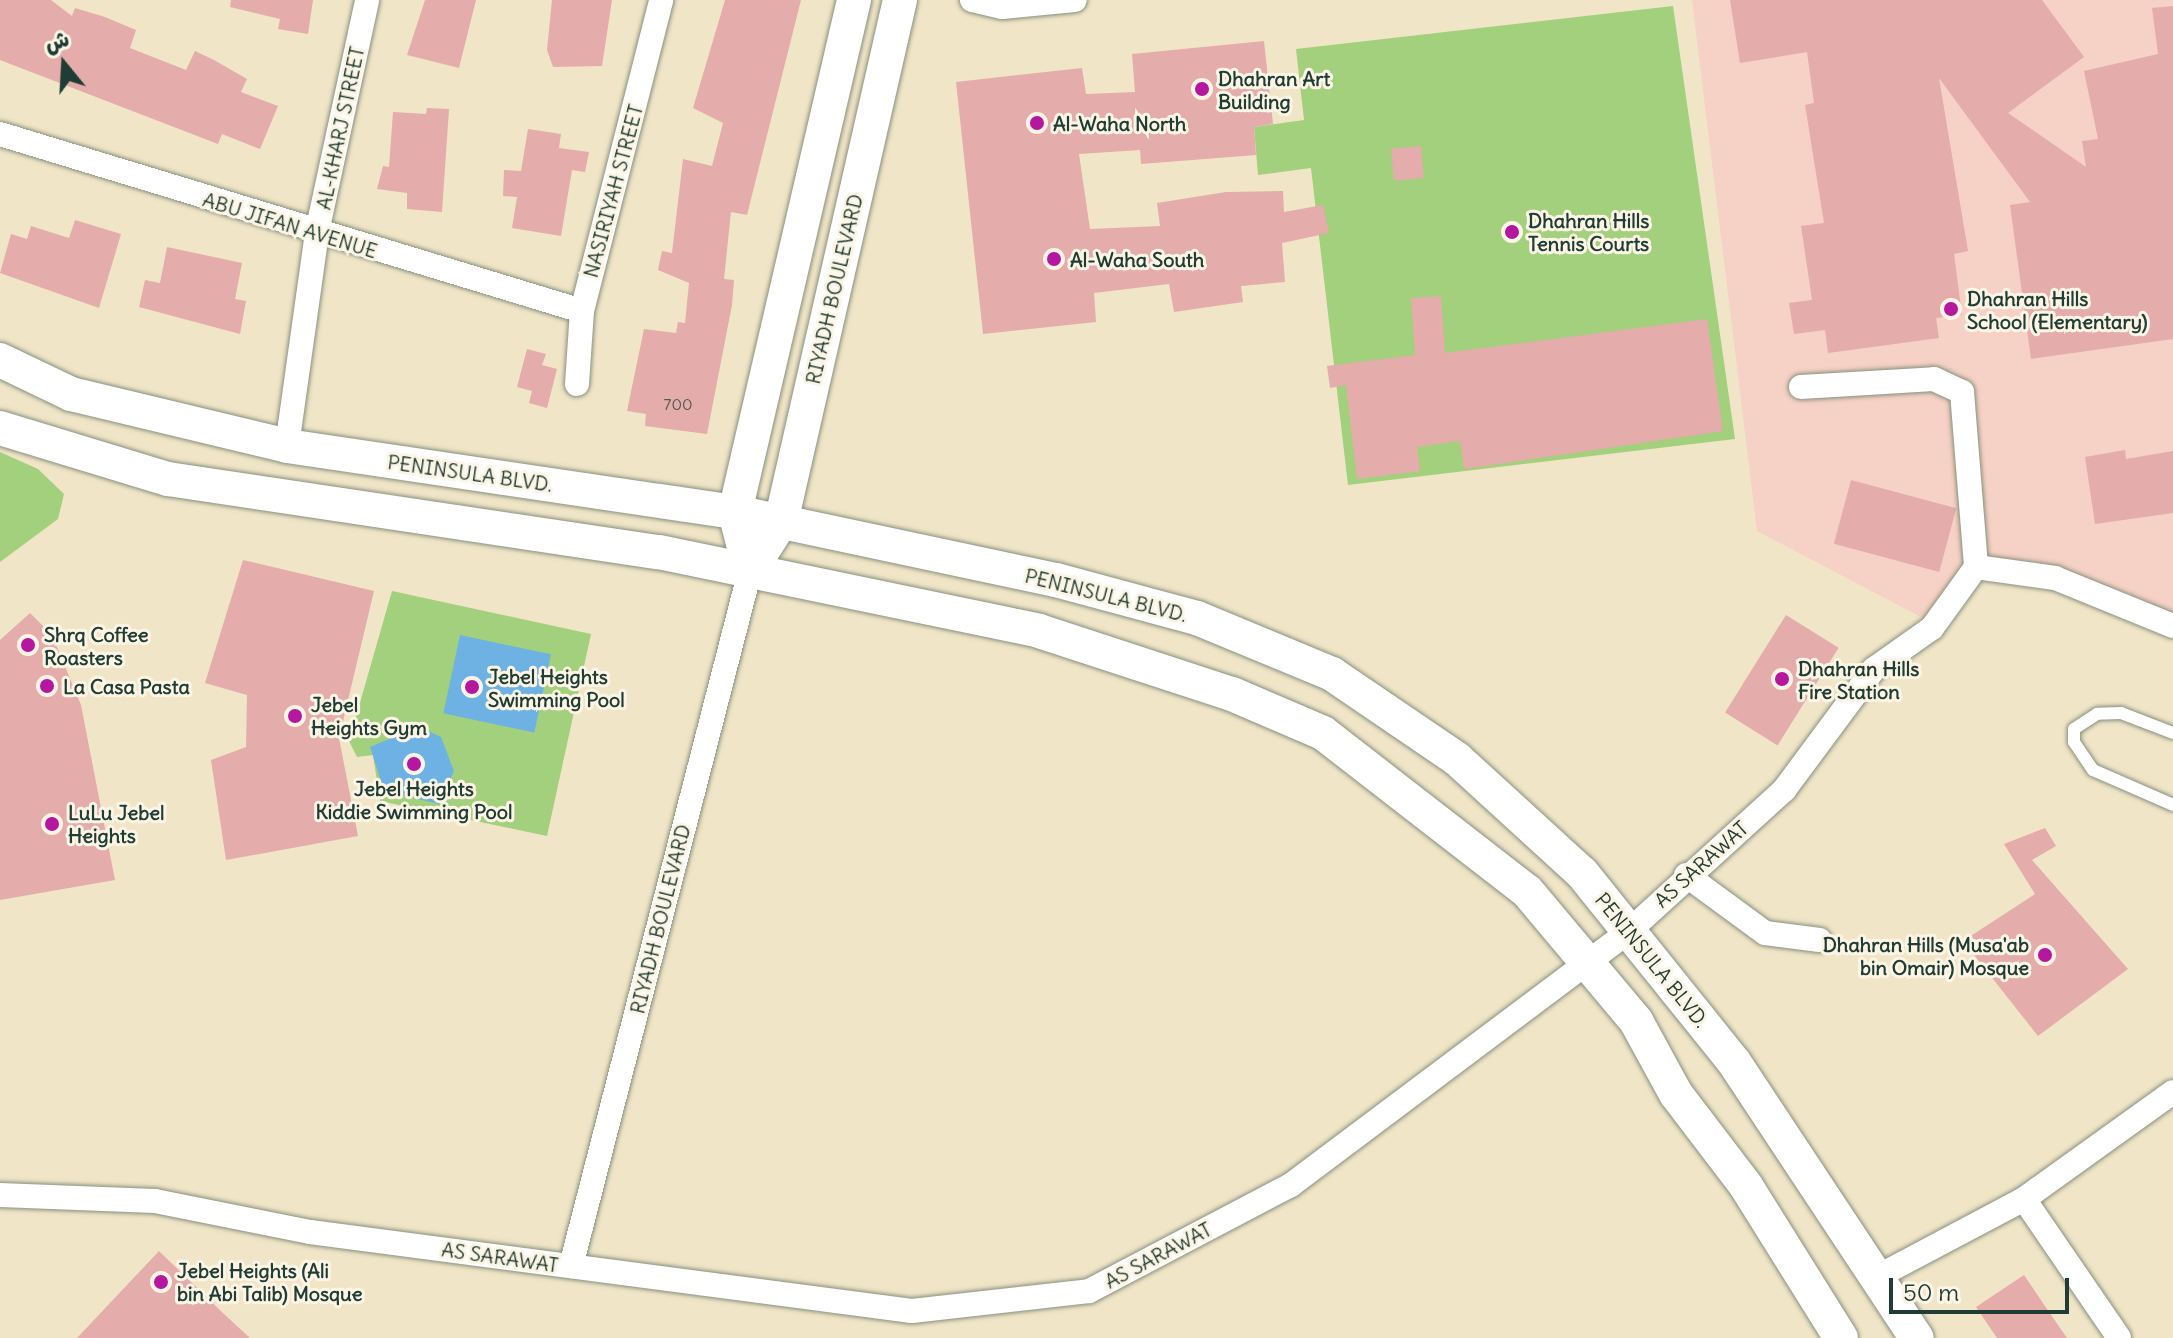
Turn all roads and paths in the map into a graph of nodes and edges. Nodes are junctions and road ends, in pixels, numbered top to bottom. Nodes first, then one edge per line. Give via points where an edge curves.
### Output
1 (367, 0) edge
2 (661, 0) edge
3 (854, 0) edge
4 (900, 0) edge
5 (972, 0) edge
6 (1075, 0) edge
7 (0, 134) edge
8 (317, 232) junction
9 (582, 311) junction
10 (0, 360) edge
11 (577, 384) dead end
12 (1801, 387) dead end
13 (0, 428) edge
14 (287, 446) junction
15 (735, 512) junction
16 (781, 522) junction
17 (1976, 567) junction
18 (750, 571) junction
19 (2173, 626) edge
20 (2173, 733) edge
21 (2173, 805) edge
22 (1686, 875) junction
23 (1629, 931) junction
24 (1820, 940) dead end
25 (1587, 963) junction
26 (2173, 1092) edge
27 (0, 1195) edge
28 (2024, 1199) junction
29 (571, 1266) junction
30 (1875, 1278) junction
31 (1841, 1338) edge
32 (1917, 1338) edge
33 (2119, 1338) edge

1 - 8 street, AL-KHARJ STREET
2 - 9 street, NASIRIYAH STREET
3 - 15 main road, RIYADH BOULEVARD
4 - 16 main road, RIYADH BOULEVARD
5 - 6 street via 1002,7
7 - 8 street, ABU JIFAN AVENUE
8 - 9 street, ABU JIFAN AVENUE
8 - 14 street, AL-KHARJ STREET
9 - 11 street, NASIRIYAH STREET
10 - 14 main road, PENINSULA BLVD. via 71,394
12 - 17 street via 1934,379 1962,392
13 - 18 main road via 168,479 271,489
14 - 15 main road, PENINSULA BLVD.
15 - 16 main road, PENINSULA BLVD.
15 - 18 main road, RIYADH BOULEVARD
16 - 18 main road, RIYADH BOULEVARD
16 - 23 main road, PENINSULA BLVD. via 1197,618 1332,674 1457,759 1582,873
17 - 19 street via 2055,578
17 - 22 street, AS SARAWAT via 1932,628 1874,669 1784,790
18 - 25 main road via 1039,631 1232,694 1323,733 1527,891
18 - 29 street, RIYADH BOULEVARD
20 - 21 lane via 2121,713 2097,714 2074,729 2074,742 2093,770
22 - 23 street, AS SARAWAT
22 - 24 street via 1765,933
23 - 25 street, AS SARAWAT
23 - 30 main road, PENINSULA BLVD. via 1734,1062
25 - 29 street, AS SARAWAT via 1291,1185 1089,1291 912,1311
25 - 31 main road via 1636,1021 1676,1094 1746,1186
26 - 28 street
27 - 29 street, AS SARAWAT via 155,1201 310,1232
28 - 30 street
28 - 33 street
30 - 32 main road, PENINSULA BLVD.

